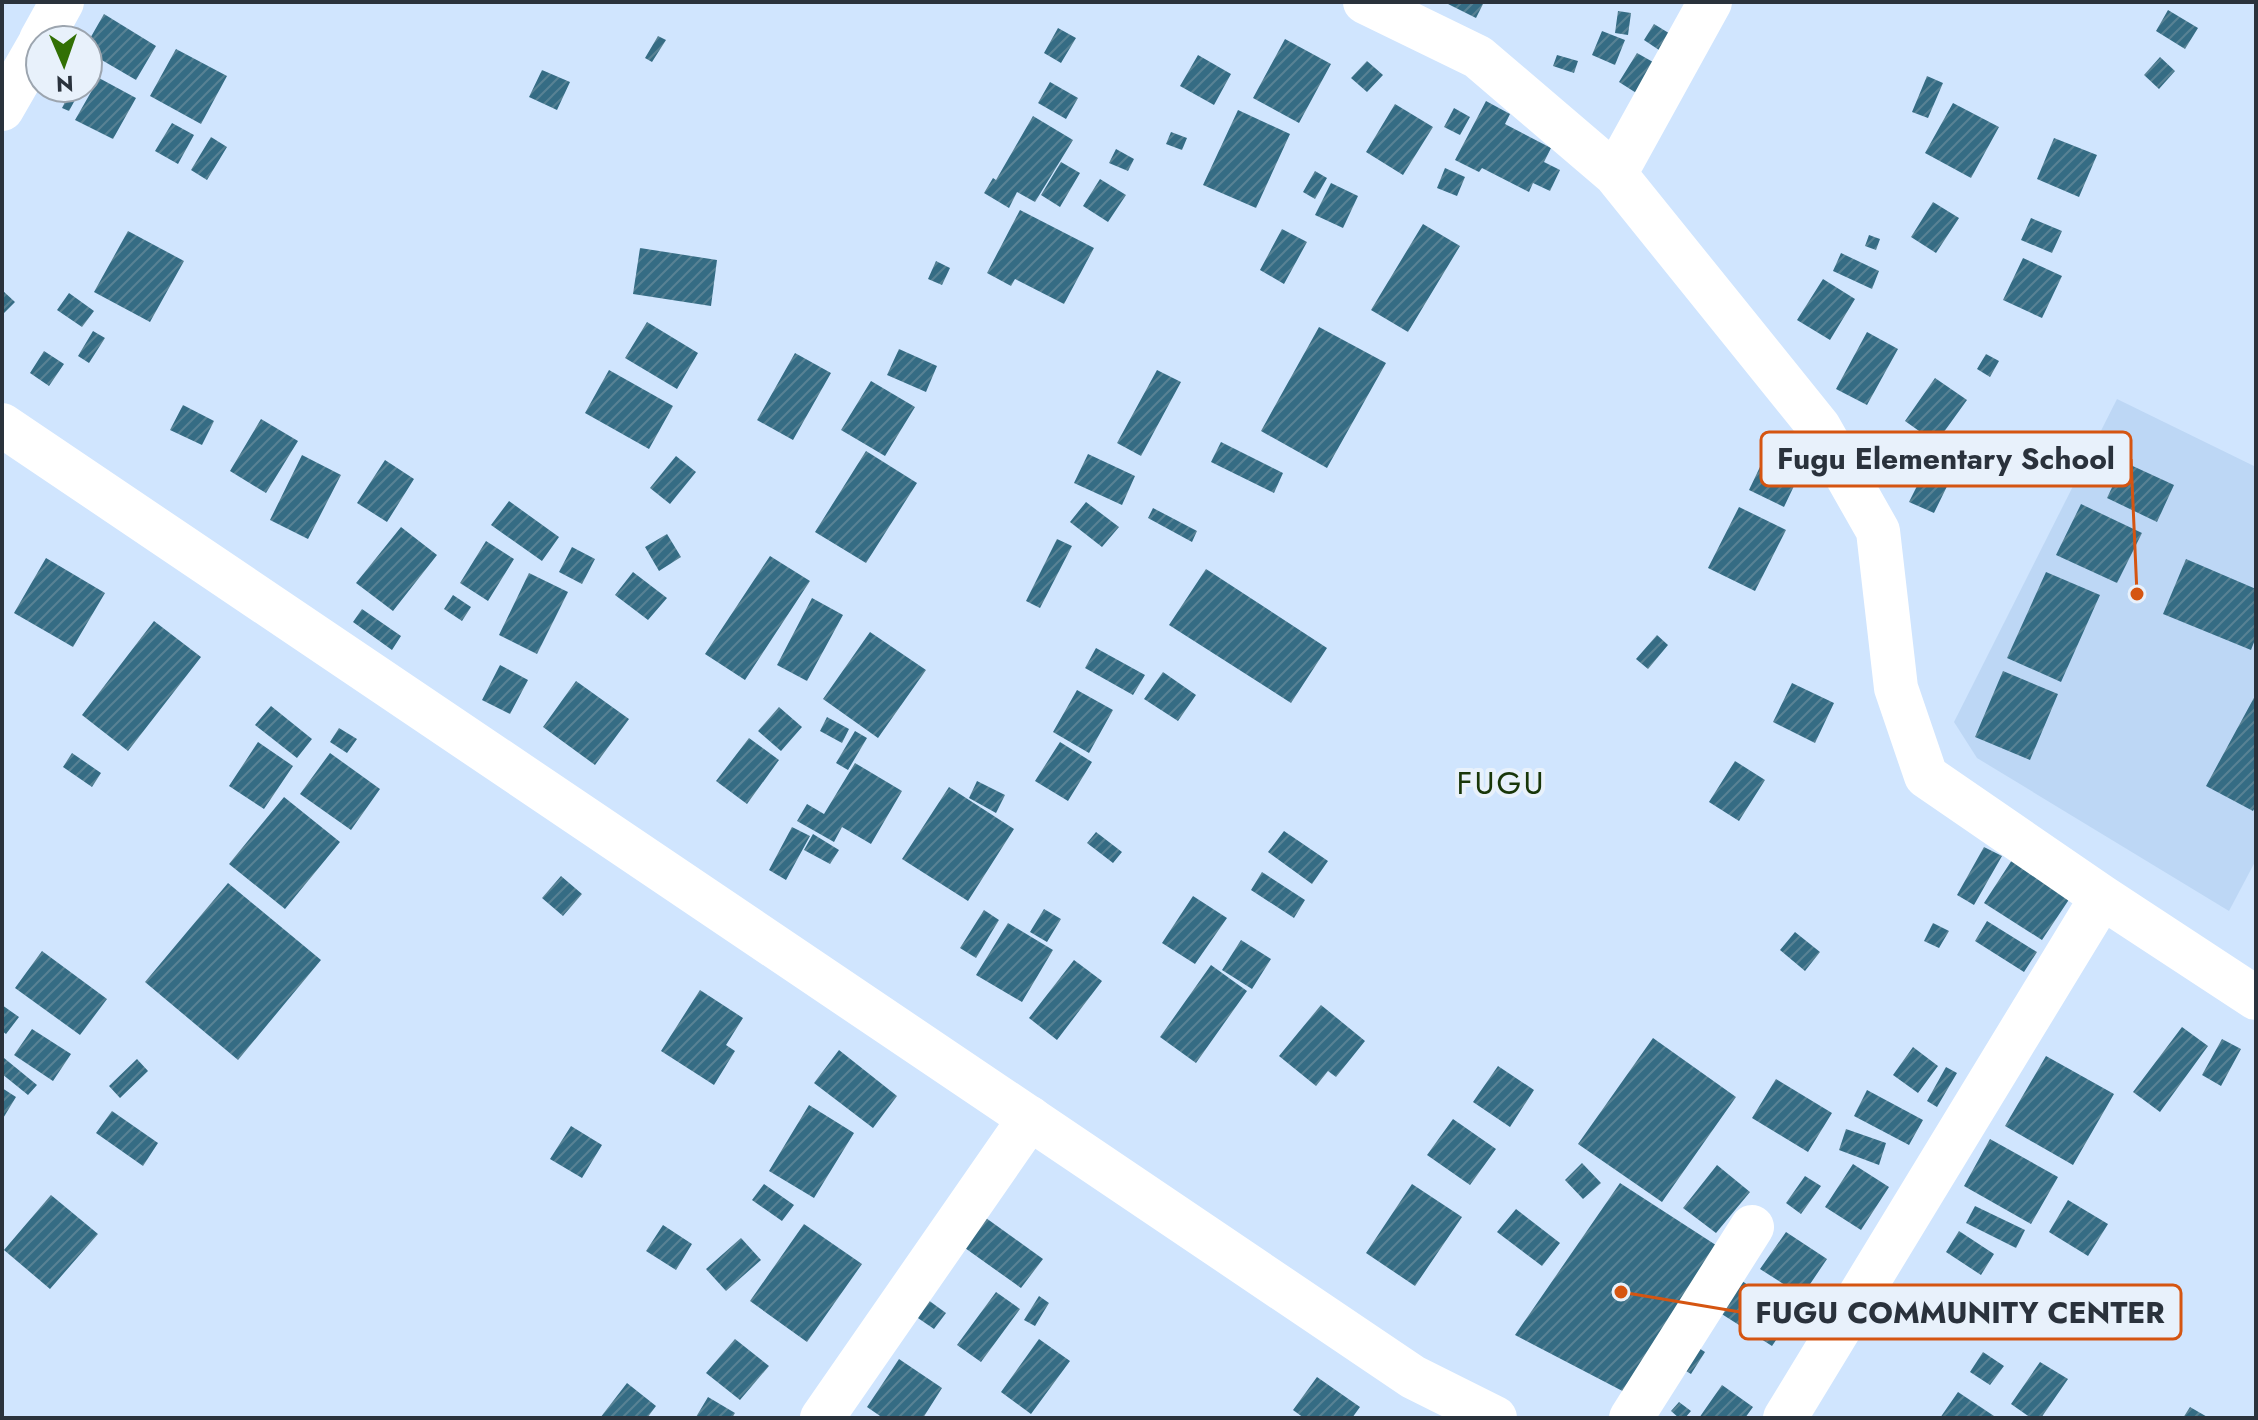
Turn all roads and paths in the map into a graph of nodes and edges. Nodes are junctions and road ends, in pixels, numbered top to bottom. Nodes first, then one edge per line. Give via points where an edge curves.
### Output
1 (62, 2) edge
2 (1365, 2) edge
3 (1710, 2) edge
4 (50, 24) edge
5 (24, 71) edge
6 (2, 109) edge
7 (1615, 174) junction
8 (2, 425) edge
9 (2102, 897) junction
10 (2256, 998) edge
11 (1030, 1118) junction
12 (1752, 1227) dead end
13 (822, 1418) edge
14 (1495, 1418) edge
15 (1631, 1418) edge
16 (1785, 1418) edge

1 - 4 street
2 - 7 street via 1478,57
3 - 7 street
5 - 6 street
7 - 9 street via 1819,427 1878,531 1896,688 1926,776
8 - 11 street
9 - 10 street
9 - 16 street
11 - 13 street
11 - 14 street via 1413,1377
12 - 15 street

